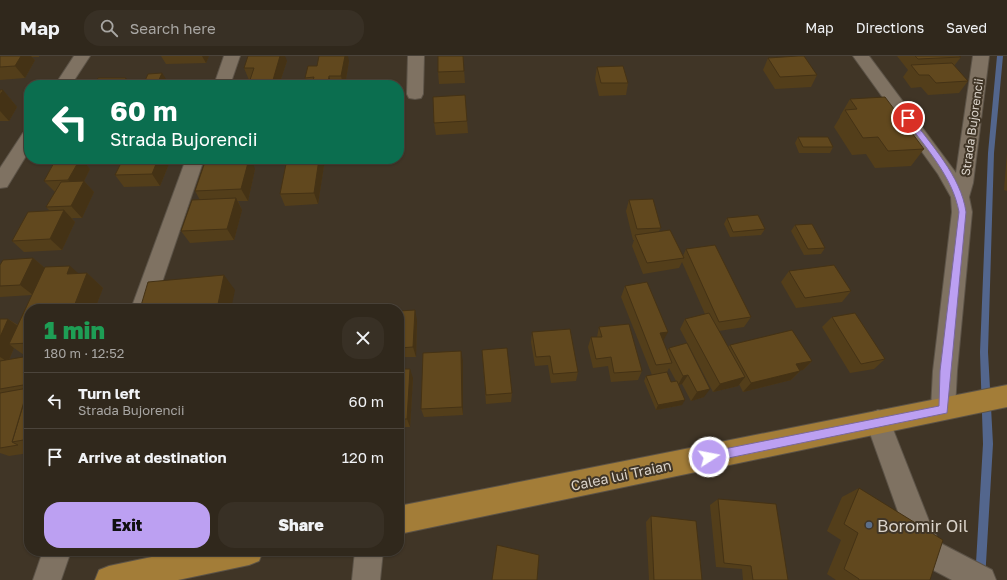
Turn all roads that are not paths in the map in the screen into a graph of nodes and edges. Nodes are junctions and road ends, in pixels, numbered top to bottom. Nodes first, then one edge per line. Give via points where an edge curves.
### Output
1 (82, 56) edge
2 (232, 56) edge
3 (416, 56) edge
4 (861, 56) edge
5 (981, 56) edge
6 (66, 80) edge
7 (224, 80) edge
8 (415, 94) dead end
9 (24, 145) edge
10 (193, 164) edge
11 (0, 182) edge
12 (960, 197) junction
13 (144, 304) edge
14 (1007, 396) edge
15 (953, 407) junction
16 (878, 422) junction
17 (404, 519) edge
18 (55, 556) edge
19 (225, 556) edge
20 (368, 556) edge
21 (47, 580) edge
22 (109, 580) edge
23 (366, 580) edge
24 (982, 580) edge

1 - 6 street
2 - 7 street
3 - 8 street
4 - 12 street, Strada Bujorencii via 935,154
5 - 12 street, Strada Bujorencii
9 - 11 street
10 - 13 street
12 - 15 street, Strada Bujorencii via 962,212 945,371
14 - 15 highway, Calea lui Traian
15 - 16 highway, Calea lui Traian
16 - 17 highway, Calea lui Traian
16 - 24 street via 920,534 930,553
18 - 21 street
19 - 22 highway
20 - 23 street

